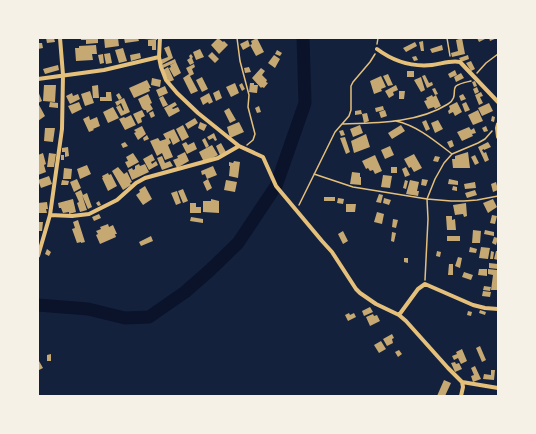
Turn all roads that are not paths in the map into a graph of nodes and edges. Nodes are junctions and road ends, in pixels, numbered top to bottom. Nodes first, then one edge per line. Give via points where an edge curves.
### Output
1 (60, 38) edge
2 (160, 38) edge
3 (376, 48) road end
4 (159, 57) junction
5 (63, 75) junction
6 (38, 79) edge
7 (498, 102) edge
8 (497, 126) edge
9 (498, 138) edge
10 (239, 146) junction
11 (50, 216) junction
12 (38, 256) edge
13 (498, 309) edge
14 (399, 315) junction
15 (462, 382) junction
16 (498, 388) edge
17 (462, 396) edge

1 - 5 street
2 - 4 street
3 - 7 street via 405,64 417,66 460,62
4 - 5 street via 104,70
4 - 10 street via 163,74 177,93
5 - 6 street
5 - 11 street via 62,129
8 - 9 street
10 - 11 street via 218,158 145,178 117,200 89,214
10 - 14 street via 263,157 276,186 332,252 356,289 376,304
11 - 12 street
13 - 14 street via 473,304 425,284 418,288
14 - 15 street
15 - 16 street
15 - 17 street

